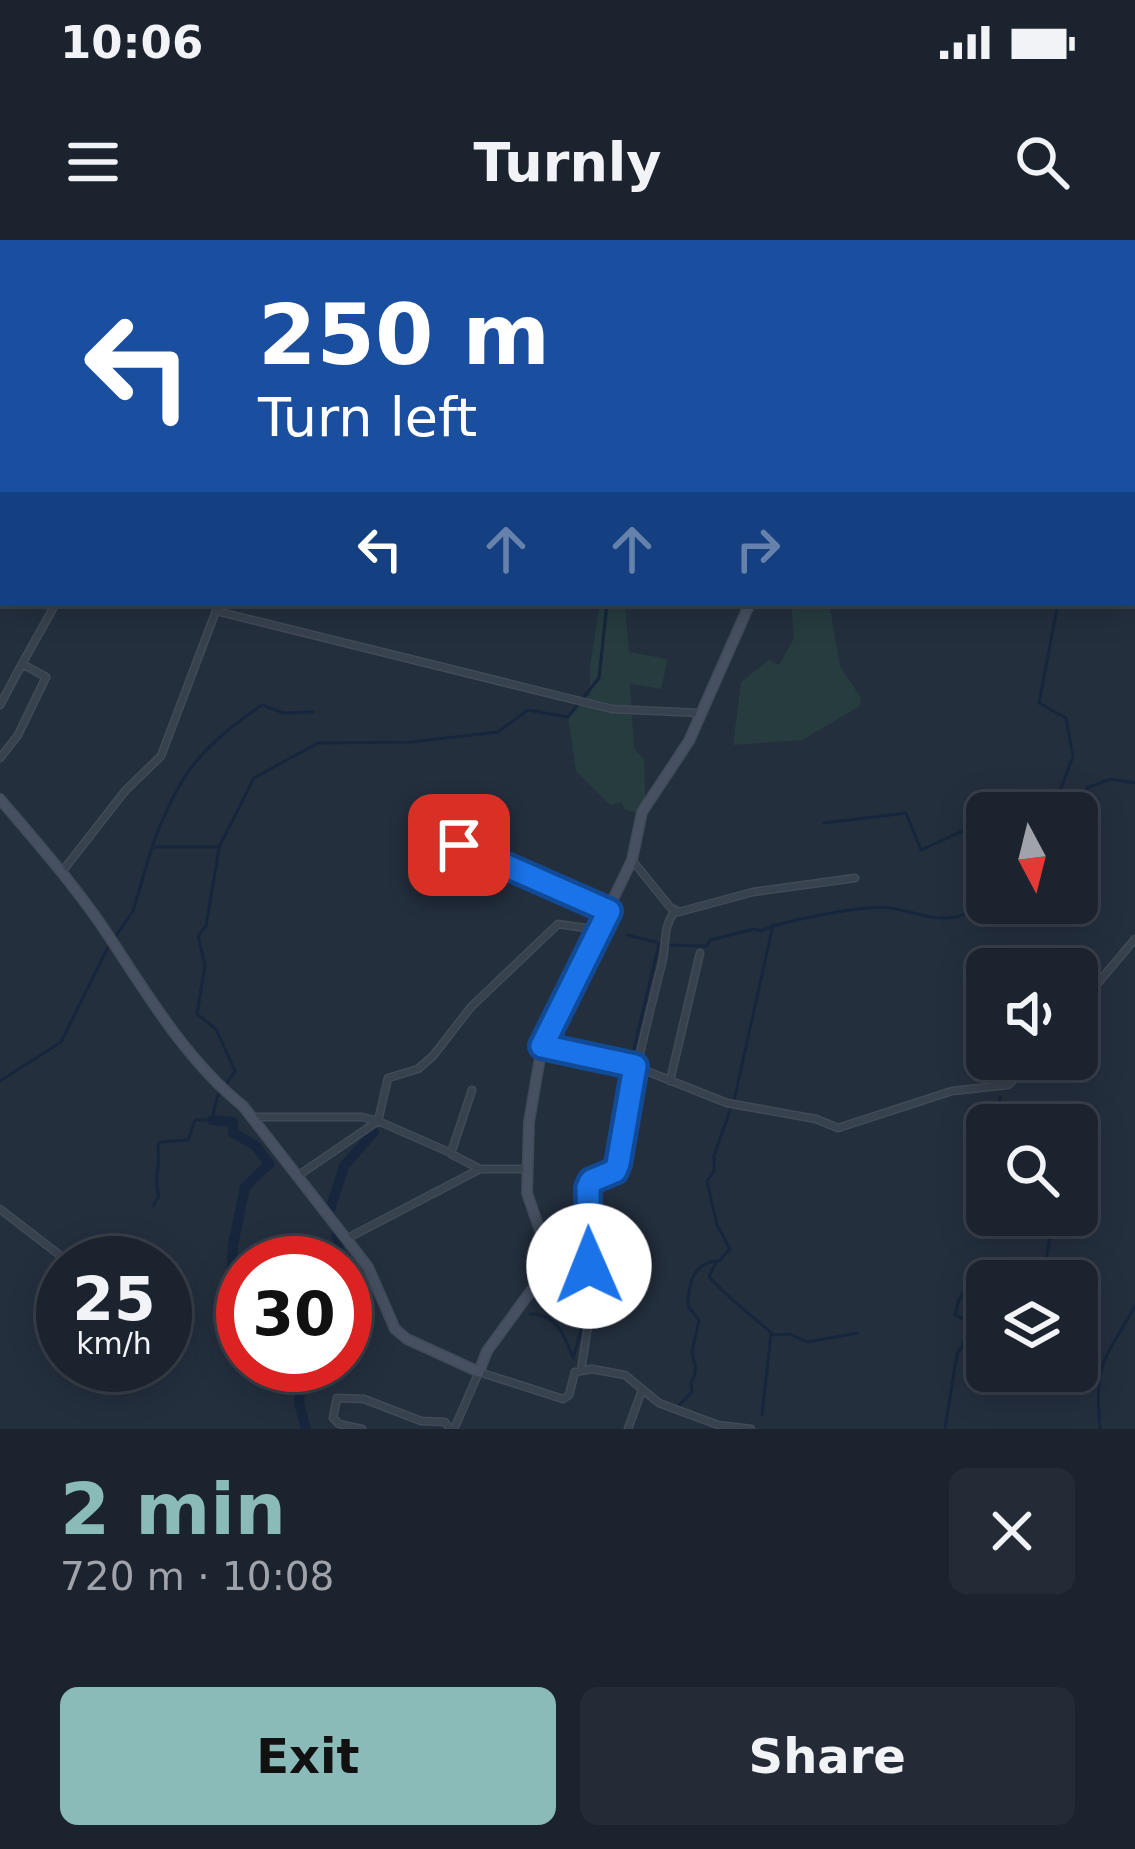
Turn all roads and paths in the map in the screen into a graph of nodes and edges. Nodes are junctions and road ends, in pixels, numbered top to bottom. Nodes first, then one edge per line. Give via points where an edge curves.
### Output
1 (54, 606) edge
2 (749, 606) edge
3 (218, 607) edge
4 (22, 664) junction
5 (0, 705) edge
6 (700, 713) junction
7 (0, 758) edge
8 (0, 799) edge
9 (459, 845) dead end
10 (632, 860) junction
11 (62, 873) junction
12 (855, 878) dead end
13 (675, 910) junction
14 (609, 911) junction
15 (599, 930) junction
16 (1135, 939) edge
17 (700, 953) dead end
18 (1098, 983) edge
19 (542, 1046) junction
20 (635, 1066) junction
21 (1013, 1080) edge
22 (670, 1081) junction
23 (472, 1090) dead end
24 (251, 1117) junction
25 (377, 1121) junction
26 (451, 1154) junction
27 (480, 1169) junction
28 (527, 1169) junction
29 (299, 1175) junction
30 (0, 1209) edge
31 (344, 1236) edge
32 (352, 1236) edge
33 (36, 1237) edge
34 (372, 1276) edge
35 (581, 1370) junction
36 (478, 1372) junction
37 (642, 1390) junction
38 (362, 1429) edge
39 (452, 1429) edge
40 (628, 1429) edge
41 (751, 1429) edge

1 - 4 street
2 - 6 street
3 - 6 street via 595,705
3 - 11 street via 161,756
4 - 5 street
4 - 7 street via 46,677
6 - 10 street via 642,812
8 - 11 street
9 - 14 street
10 - 13 street
10 - 14 street
11 - 24 street via 160,1012
12 - 13 street
13 - 20 street via 664,928
14 - 15 street
15 - 19 street
15 - 25 street via 558,924 471,1007 433,1056 388,1078
16 - 18 street
17 - 22 street
19 - 20 street
19 - 28 street
20 - 22 street
20 - 35 street via 618,1164 588,1188 590,1313
21 - 22 street via 952,1090 838,1129
23 - 26 street
24 - 25 street
24 - 29 street
25 - 26 street
25 - 29 street
26 - 27 street
27 - 28 street
27 - 32 street
28 - 36 street via 547,1251
29 - 31 street
30 - 33 street
34 - 36 street via 407,1340
35 - 36 street via 563,1399
35 - 37 street via 625,1375
36 - 39 street
37 - 40 street
37 - 41 street via 705,1421
38 - 39 street via 333,1418 337,1398 364,1399

